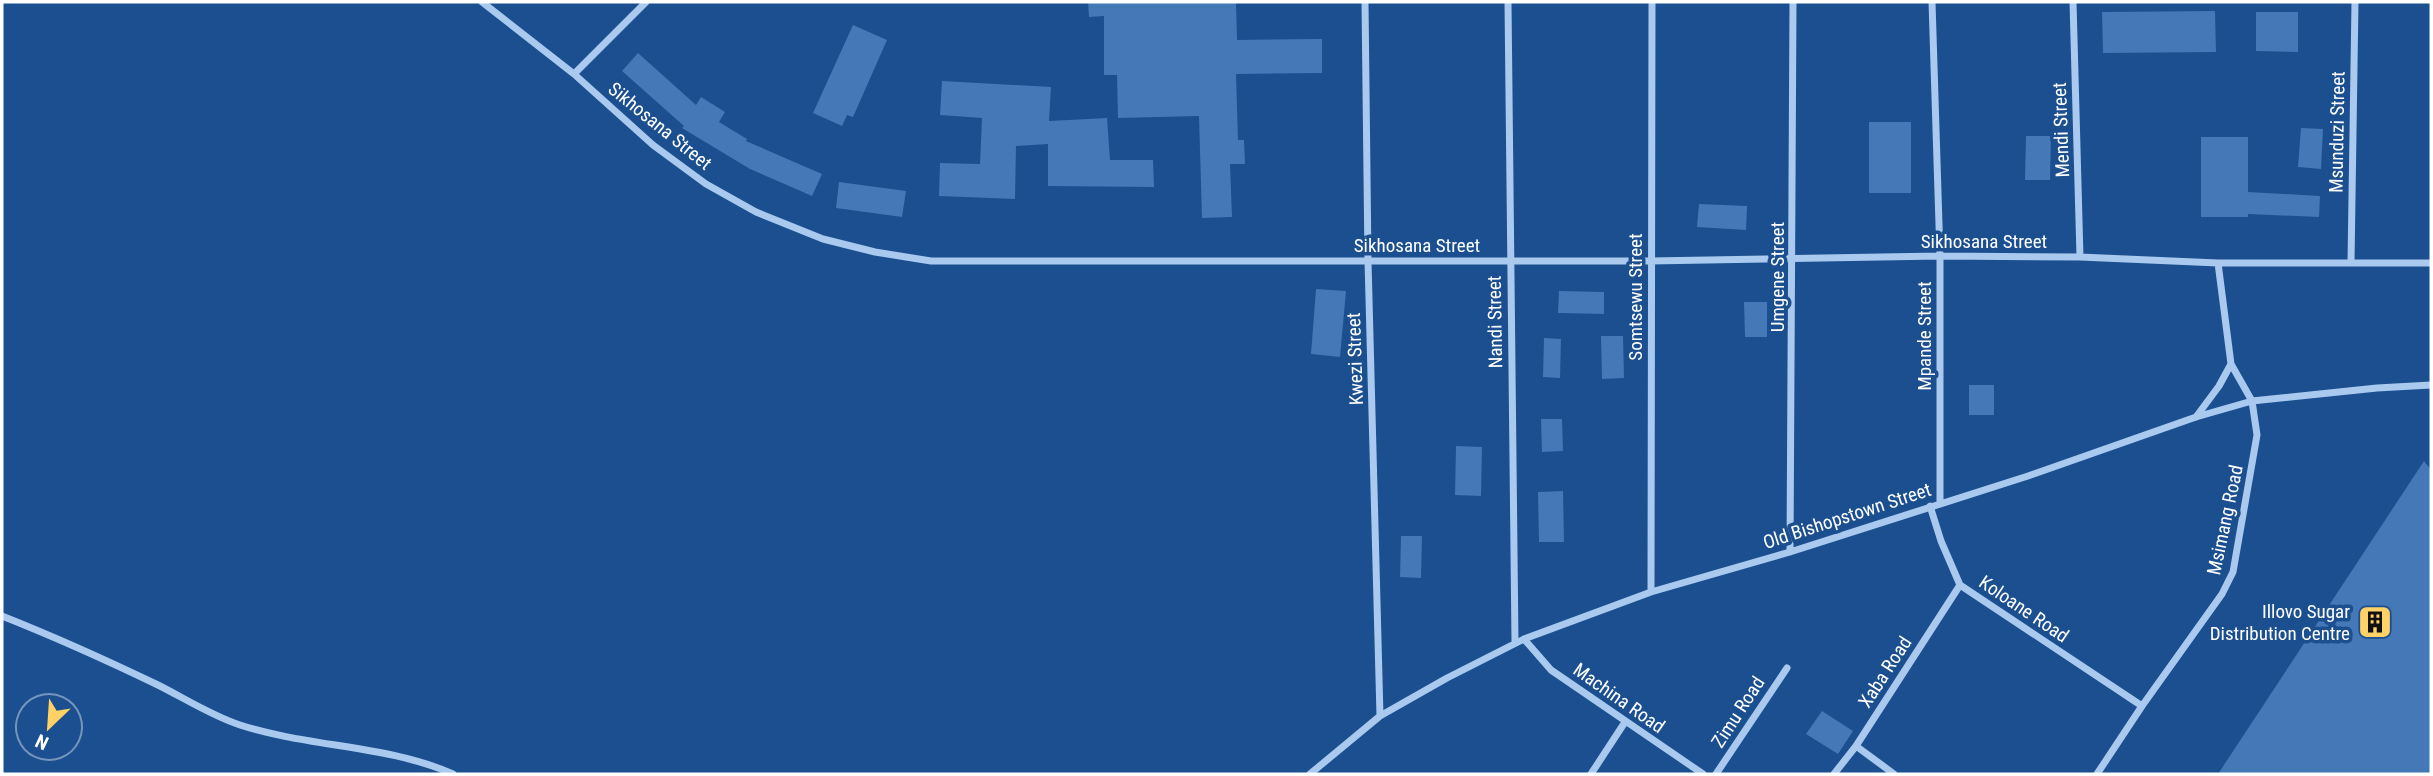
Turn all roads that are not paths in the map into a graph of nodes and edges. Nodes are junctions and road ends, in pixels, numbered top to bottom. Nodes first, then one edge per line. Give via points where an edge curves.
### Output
1 (482, 2) edge
2 (646, 2) edge
3 (1365, 2) edge
4 (1508, 2) edge
5 (1652, 2) edge
6 (1793, 2) edge
7 (1932, 2) edge
8 (2073, 2) edge
9 (2355, 2) edge
10 (574, 74) junction
11 (1940, 256) junction
12 (2080, 257) junction
13 (1793, 259) junction
14 (1510, 260) junction
15 (1368, 261) junction
16 (1650, 261) junction
17 (2218, 263) junction
18 (2351, 263) junction
19 (2431, 263) edge
20 (2231, 364) junction
21 (2431, 385) edge
22 (2252, 401) junction
23 (2196, 417) junction
24 (1940, 503) junction
25 (1930, 506) junction
26 (1790, 552) junction
27 (1960, 585) junction
28 (1651, 592) junction
29 (2, 616) edge
30 (1524, 639) junction
31 (1515, 643) junction
32 (1787, 668) dead end
33 (2142, 706) junction
34 (1380, 716) junction
35 (1625, 722) junction
36 (1856, 747) junction
37 (453, 774) edge
38 (1310, 774) edge
39 (1591, 774) edge
40 (1703, 774) edge
41 (1716, 774) edge
42 (1834, 774) edge
43 (1894, 774) edge
44 (2097, 774) edge

1 - 10 street, Sikhosana Street
2 - 10 street
3 - 15 street, Kwezi Street
4 - 14 street, Nandi Street
5 - 16 street, Somtsewu Street
6 - 13 street, Umgene Street
7 - 11 street, Mpande Street
8 - 12 street, Mendi Street
9 - 18 street, Msunduzi Street
10 - 15 street, Sikhosana Street via 653,145 706,184 767,217 823,239 875,252 931,261
11 - 12 street, Sikhosana Street
11 - 13 street, Sikhosana Street
11 - 24 street, Mpande Street
12 - 17 street, Sikhosana Street
13 - 16 street, Sikhosana Street
13 - 26 street, Umgene Street
14 - 15 street, Sikhosana Street
14 - 16 street, Sikhosana Street
14 - 31 street, Nandi Street
15 - 34 street, Kwezi Street
16 - 28 street, Somtsewu Street
17 - 18 street, Sikhosana Street
17 - 20 street
18 - 19 street, Sikhosana Street
20 - 22 street
20 - 23 street
21 - 22 street, Old Bishopstown Street
22 - 23 street, Old Bishopstown Street
22 - 33 street, Msimang Road via 2256,450 2233,572
23 - 24 street, Old Bishopstown Street
24 - 25 street, Old Bishopstown Street
25 - 26 street, Old Bishopstown Street
25 - 27 street, Koloane Road
26 - 28 street, Old Bishopstown Street
27 - 33 street, Koloane Road
27 - 36 street, Xaba Road
28 - 30 street, Old Bishopstown Street
29 - 37 street via 76,646 237,724
30 - 31 street, Old Bishopstown Street
30 - 35 street, Machina Road via 1551,670
31 - 34 street, Old Bishopstown Street
32 - 41 street, Zimu Road
33 - 44 street, Msimang Road
34 - 38 street, Old Bishopstown Street
35 - 39 street
35 - 40 street, Machina Road
36 - 42 street, Xaba Road
36 - 43 street

